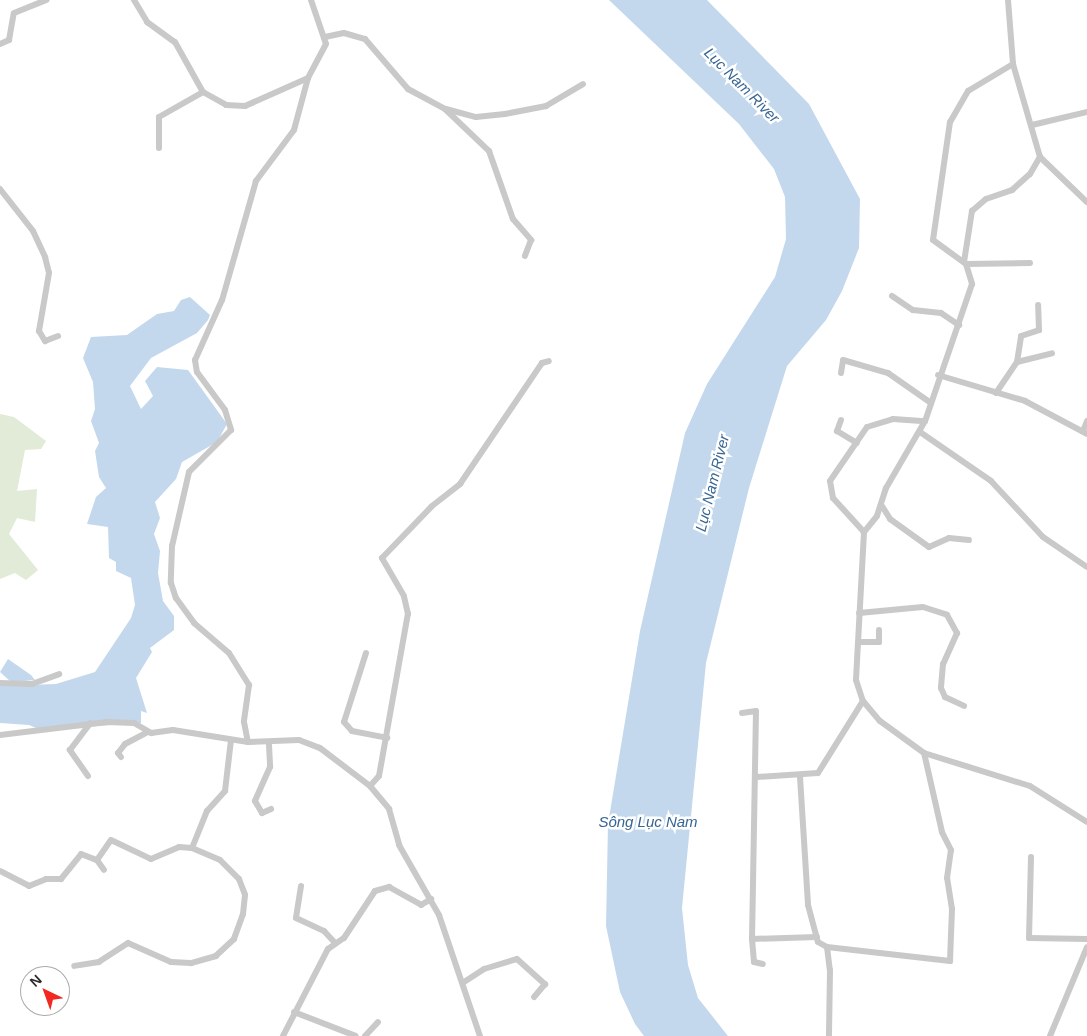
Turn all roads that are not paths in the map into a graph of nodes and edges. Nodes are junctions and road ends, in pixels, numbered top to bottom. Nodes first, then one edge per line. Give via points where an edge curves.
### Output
1 (47, 0) edge
2 (134, 0) edge
3 (311, 0) edge
4 (1008, 0) edge
5 (325, 37) junction
6 (0, 44) edge
7 (1013, 64) junction
8 (308, 78) junction
9 (583, 84) dead end
10 (203, 92) junction
11 (445, 109) junction
12 (1087, 112) edge
13 (1032, 126) junction
14 (159, 148) dead end
15 (1040, 157) junction
16 (0, 189) edge
17 (1087, 202) edge
18 (525, 256) dead end
19 (965, 263) junction
20 (1030, 263) dead end
21 (892, 296) dead end
22 (1038, 304) dead end
23 (959, 325) junction
24 (58, 336) dead end
25 (1052, 353) dead end
26 (549, 361) dead end
27 (1017, 362) junction
28 (841, 373) dead end
29 (938, 375) junction
30 (996, 393) junction
31 (931, 403) junction
32 (841, 420) dead end
33 (925, 421) junction
34 (1087, 421) edge
35 (920, 432) junction
36 (1085, 432) edge
37 (857, 443) junction
38 (882, 506) junction
39 (864, 532) junction
40 (970, 540) dead end
41 (1087, 567) edge
42 (859, 613) junction
43 (879, 630) dead end
44 (860, 642) junction
45 (366, 654) dead end
46 (59, 674) dead end
47 (0, 683) edge
48 (863, 701) junction
49 (964, 706) dead end
50 (742, 713) dead end
51 (90, 723) junction
52 (148, 732) junction
53 (0, 735) edge
54 (387, 738) junction
55 (231, 740) junction
56 (248, 742) junction
57 (269, 745) junction
58 (924, 752) junction
59 (121, 757) dead end
60 (88, 776) dead end
61 (800, 777) junction
62 (757, 778) junction
63 (370, 786) junction
64 (271, 809) dead end
65 (1087, 822) edge
66 (192, 848) junction
67 (1031, 857) dead end
68 (97, 860) junction
69 (104, 870) dead end
70 (0, 871) edge
71 (301, 886) dead end
72 (431, 899) junction
73 (817, 937) junction
74 (752, 939) junction
75 (1087, 939) edge
76 (335, 943) junction
77 (827, 947) junction
78 (1087, 947) edge
79 (763, 964) dead end
80 (74, 966) dead end
81 (464, 982) junction
82 (534, 997) dead end
83 (294, 1012) junction
84 (378, 1022) dead end
85 (283, 1036) edge
86 (356, 1036) edge
87 (365, 1036) edge
88 (480, 1036) edge
89 (829, 1036) edge
90 (1050, 1036) edge

1 - 6 street via 14,13 9,40
2 - 10 street via 147,22 175,42
3 - 5 street
4 - 7 street
5 - 8 street via 322,52
5 - 11 street via 344,33 365,39 408,89
7 - 13 street
7 - 19 street via 968,91 950,122 932,237 938,247
8 - 10 street via 246,106 226,106
8 - 56 street via 294,130 256,181 222,300 195,360 197,372 225,410 231,430 189,472 172,546 171,583 176,598 194,623 230,653 249,685 244,722
9 - 11 street via 546,106 505,114 476,117
10 - 14 street via 160,116
11 - 18 street via 491,155 513,219 532,240
12 - 13 street
13 - 15 street
15 - 17 street
15 - 19 street via 1030,174 1006,195 986,200 972,211
16 - 24 street via 33,231 45,257 49,279 39,332 45,341
19 - 20 street
19 - 23 street via 972,284
21 - 23 street via 912,310 941,313
22 - 27 street via 1039,330 1021,336
23 - 29 street
25 - 27 street
26 - 54 street via 542,363 454,491 432,506 382,558 404,596 408,614
27 - 30 street
28 - 31 street via 845,360 892,375
29 - 30 street
29 - 31 street
30 - 36 street via 1025,401
31 - 33 street
32 - 37 street via 838,430
33 - 35 street
33 - 37 street via 901,418 873,424
34 - 36 street
35 - 38 street via 886,488
35 - 41 street via 991,482 1043,537
37 - 39 street via 829,486 833,498
38 - 39 street
38 - 40 street via 893,521 929,547 949,538
39 - 42 street
42 - 44 street
42 - 49 street via 923,607 947,615 957,633 943,664 941,688 945,697
43 - 44 street via 879,642
44 - 48 street via 855,667
45 - 54 street via 344,722 352,731
46 - 47 street via 32,684
48 - 58 street via 880,721
48 - 61 street via 820,770
50 - 62 street via 756,711
51 - 52 street via 134,723
51 - 53 street
51 - 60 street via 70,750
52 - 55 street via 173,730
52 - 59 street via 125,744 118,751
54 - 63 street via 382,771
55 - 56 street
55 - 66 street via 225,790 207,811
56 - 57 street
57 - 63 street via 294,740 314,745
57 - 64 street via 270,767 255,801 262,813
58 - 65 street via 1030,786
58 - 77 street via 942,832 951,848 947,878 952,909 950,961
61 - 62 street
61 - 73 street via 808,904
62 - 74 street
63 - 72 street via 389,809 399,845
66 - 68 street via 178,847 151,859 110,840
66 - 80 street via 226,864 242,886 245,904 230,945 208,960 185,964 127,943 99,962
67 - 75 street via 1029,938
68 - 69 street
68 - 70 street via 82,853 64,878 29,886
71 - 76 street via 296,918 324,931
72 - 76 street via 419,904 388,887 380,888 344,938
72 - 81 street
73 - 74 street
73 - 77 street
74 - 79 street via 754,962
76 - 83 street
77 - 89 street
78 - 90 street
81 - 82 street via 484,969 514,958 546,984
81 - 88 street
83 - 85 street
83 - 86 street
84 - 87 street

